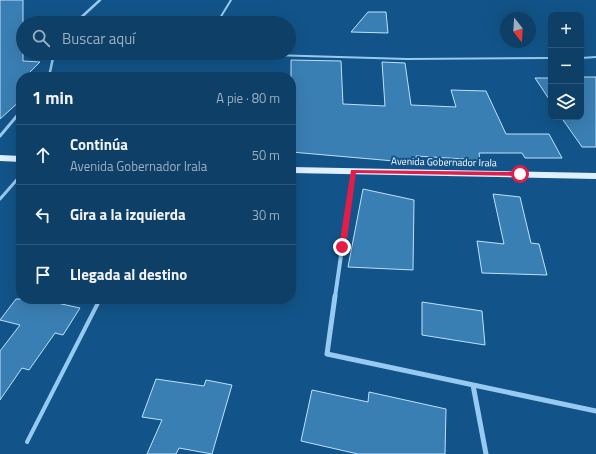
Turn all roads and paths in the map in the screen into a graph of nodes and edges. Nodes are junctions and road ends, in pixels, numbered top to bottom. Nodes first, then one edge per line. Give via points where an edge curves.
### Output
1 (100, 0) edge
2 (232, 0) edge
3 (83, 16) edge
4 (222, 16) edge
5 (296, 56) edge
6 (596, 57) edge
7 (548, 58) edge
8 (584, 58) edge
9 (53, 60) edge
10 (50, 72) edge
11 (16, 116) edge
12 (0, 136) edge
13 (0, 158) edge
14 (16, 159) edge
15 (296, 170) edge
16 (353, 171) junction
17 (596, 176) edge
18 (16, 181) edge
19 (0, 199) edge
20 (97, 304) edge
21 (473, 385) junction
22 (596, 411) edge
23 (27, 442) dead end
24 (486, 454) edge

1 - 3 street
2 - 4 lane
5 - 7 lane via 407,59
6 - 8 lane
9 - 10 street
11 - 12 street
13 - 14 main road
15 - 16 main road, Avenida Gobernador Irala
16 - 17 main road, Avenida Gobernador Irala
16 - 21 street via 327,354
18 - 19 lane
20 - 23 lane
21 - 22 street
21 - 24 street

